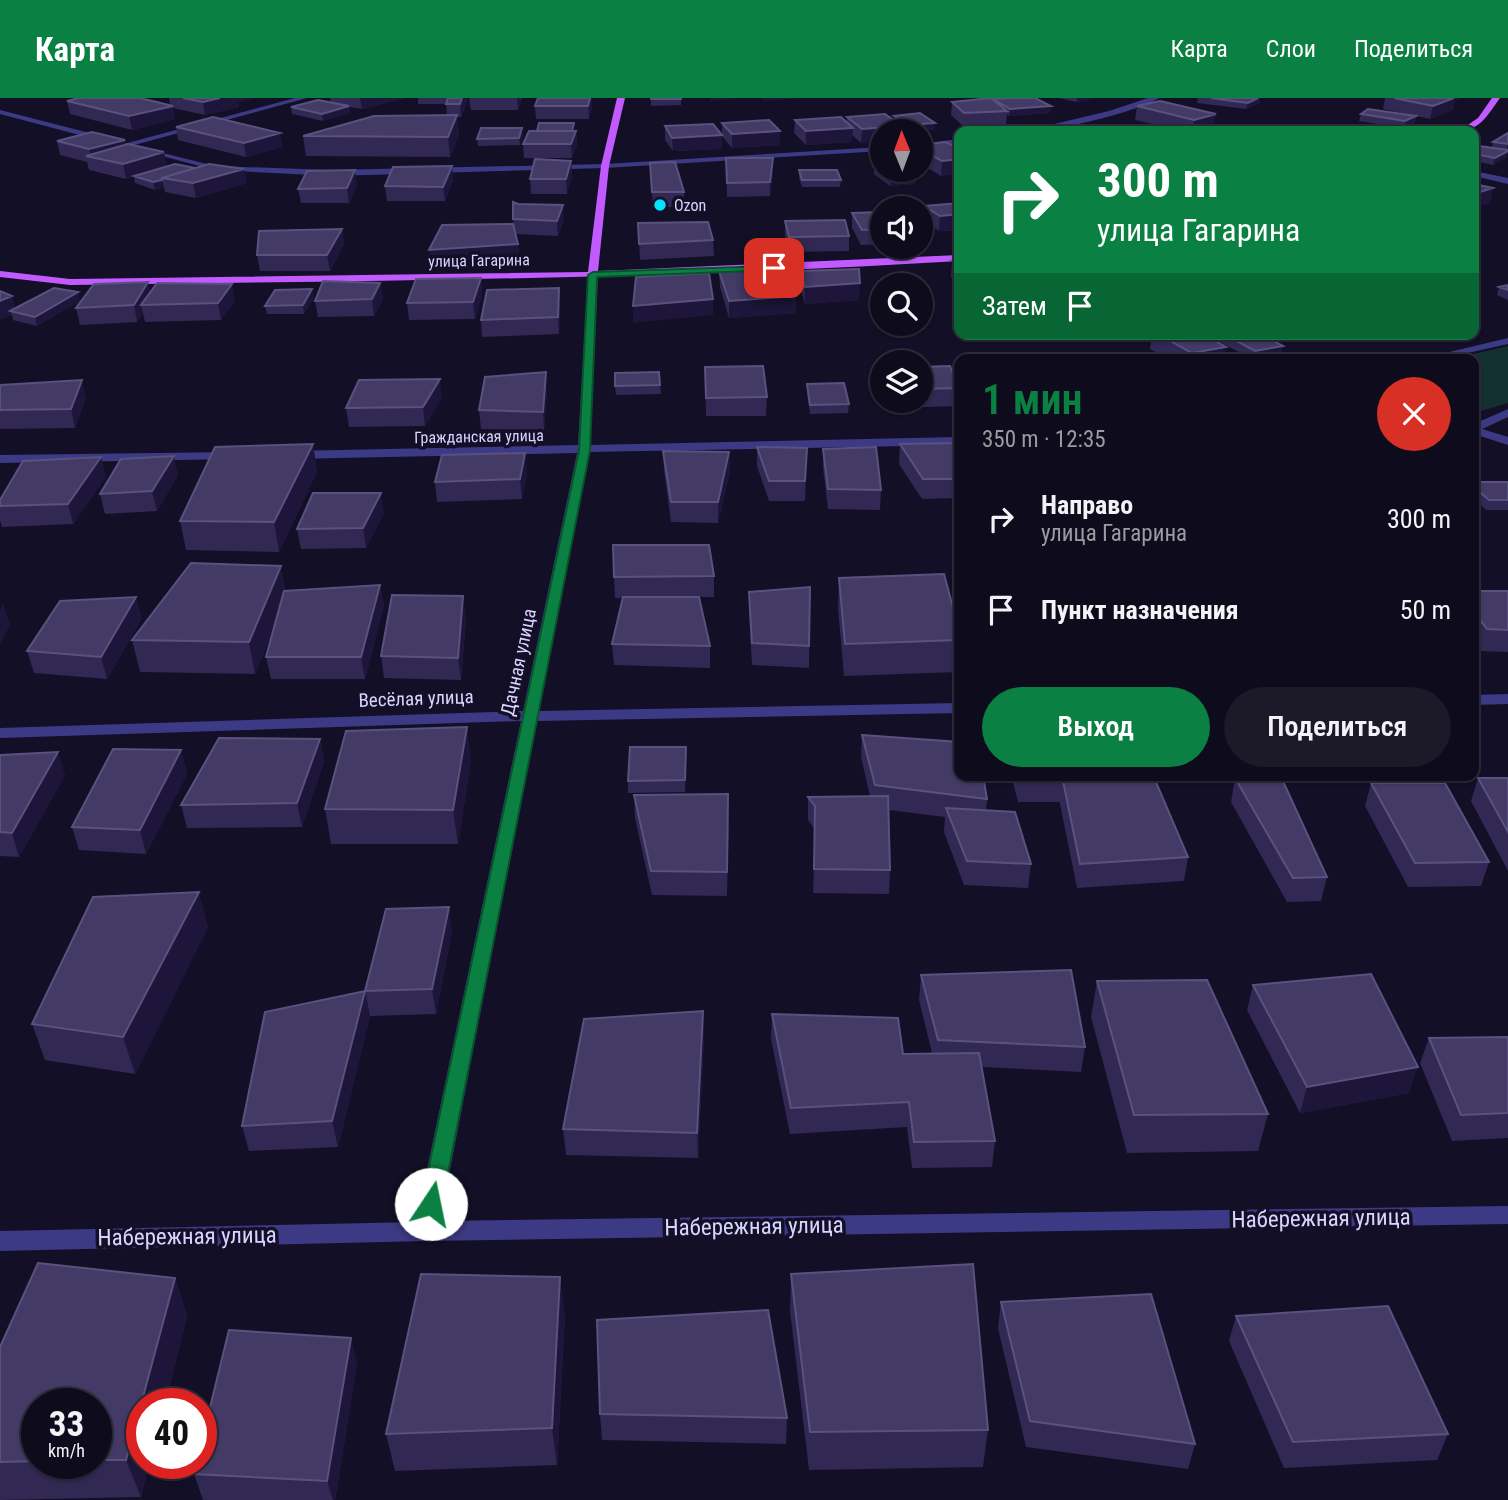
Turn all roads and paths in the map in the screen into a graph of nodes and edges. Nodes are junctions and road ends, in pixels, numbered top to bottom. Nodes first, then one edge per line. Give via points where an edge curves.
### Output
1 (303, 98) edge
2 (621, 98) edge
3 (1155, 98) edge
4 (1496, 98) edge
5 (0, 112) edge
6 (1052, 126) edge
7 (1471, 126) edge
8 (954, 142) edge
9 (933, 144) edge
10 (124, 145) junction
11 (870, 150) edge
12 (605, 166) junction
13 (1479, 175) edge
14 (1508, 181) edge
15 (954, 258) edge
16 (0, 274) edge
17 (593, 275) junction
18 (1508, 341) edge
19 (1448, 354) edge
20 (1508, 413) edge
21 (1479, 427) edge
22 (1479, 431) edge
23 (954, 441) edge
24 (1508, 441) edge
25 (584, 450) junction
26 (250, 455) edge
27 (278, 455) edge
28 (0, 459) edge
29 (1508, 699) edge
30 (1479, 700) edge
31 (954, 708) edge
32 (529, 716) junction
33 (0, 733) edge
34 (1508, 1215) edge
35 (426, 1231) junction
36 (0, 1241) edge

1 - 10 street
2 - 12 main road, Дачная улица
3 - 6 street
4 - 7 main road
5 - 10 street
8 - 9 street
10 - 12 street via 215,169 332,173
11 - 12 street
12 - 17 main road, Дачная улица
13 - 14 street
15 - 17 main road, улица Гагарина
16 - 17 main road, улица Гагарина via 71,282
17 - 25 street, Дачная улица
18 - 19 street
20 - 21 street
22 - 24 street
23 - 25 street, Гражданская улица
25 - 27 street, Гражданская улица
25 - 32 street, Дачная улица
26 - 28 street
29 - 30 street
31 - 32 street, Весёлая улица
32 - 33 street, Весёлая улица
32 - 35 street, Дачная улица
34 - 35 street, Набережная улица
35 - 36 street, Набережная улица

